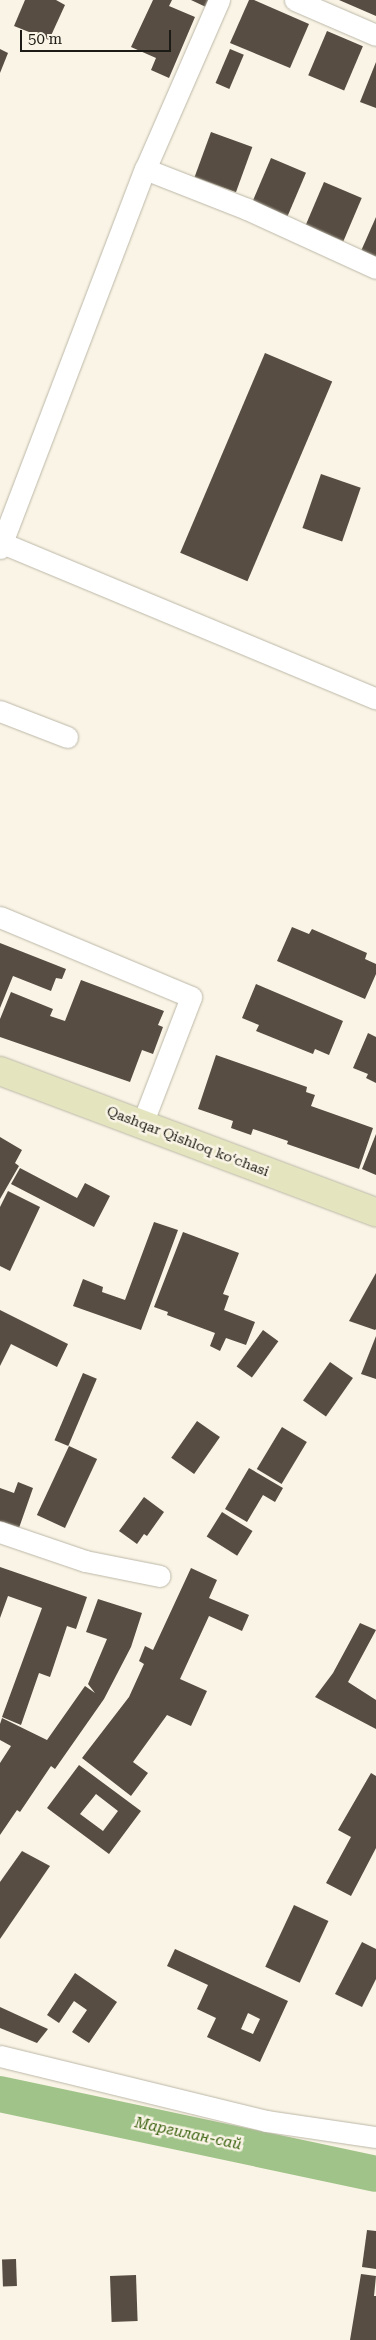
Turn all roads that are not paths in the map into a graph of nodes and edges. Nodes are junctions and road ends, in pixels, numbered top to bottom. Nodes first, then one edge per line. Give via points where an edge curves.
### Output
1 (219, 0) edge
2 (295, 0) edge
3 (376, 35) edge
4 (145, 169) junction
5 (376, 268) edge
6 (1, 546) edge
7 (376, 699) edge
8 (0, 712) edge
9 (67, 737) dead end
10 (0, 917) edge
11 (0, 1071) edge
12 (142, 1124) junction
13 (376, 1212) edge
14 (0, 1532) edge
15 (160, 1576) dead end
16 (0, 2056) edge
17 (376, 2137) edge

1 - 4 street
2 - 3 street
4 - 5 street via 247,209
4 - 6 street
6 - 7 street
8 - 9 street
10 - 12 street via 191,998
11 - 12 main road, Qashqar Qishloq koʻchasi
12 - 13 main road, Qashqar Qishloq koʻchasi
14 - 15 street via 85,1561
16 - 17 street via 266,2121

